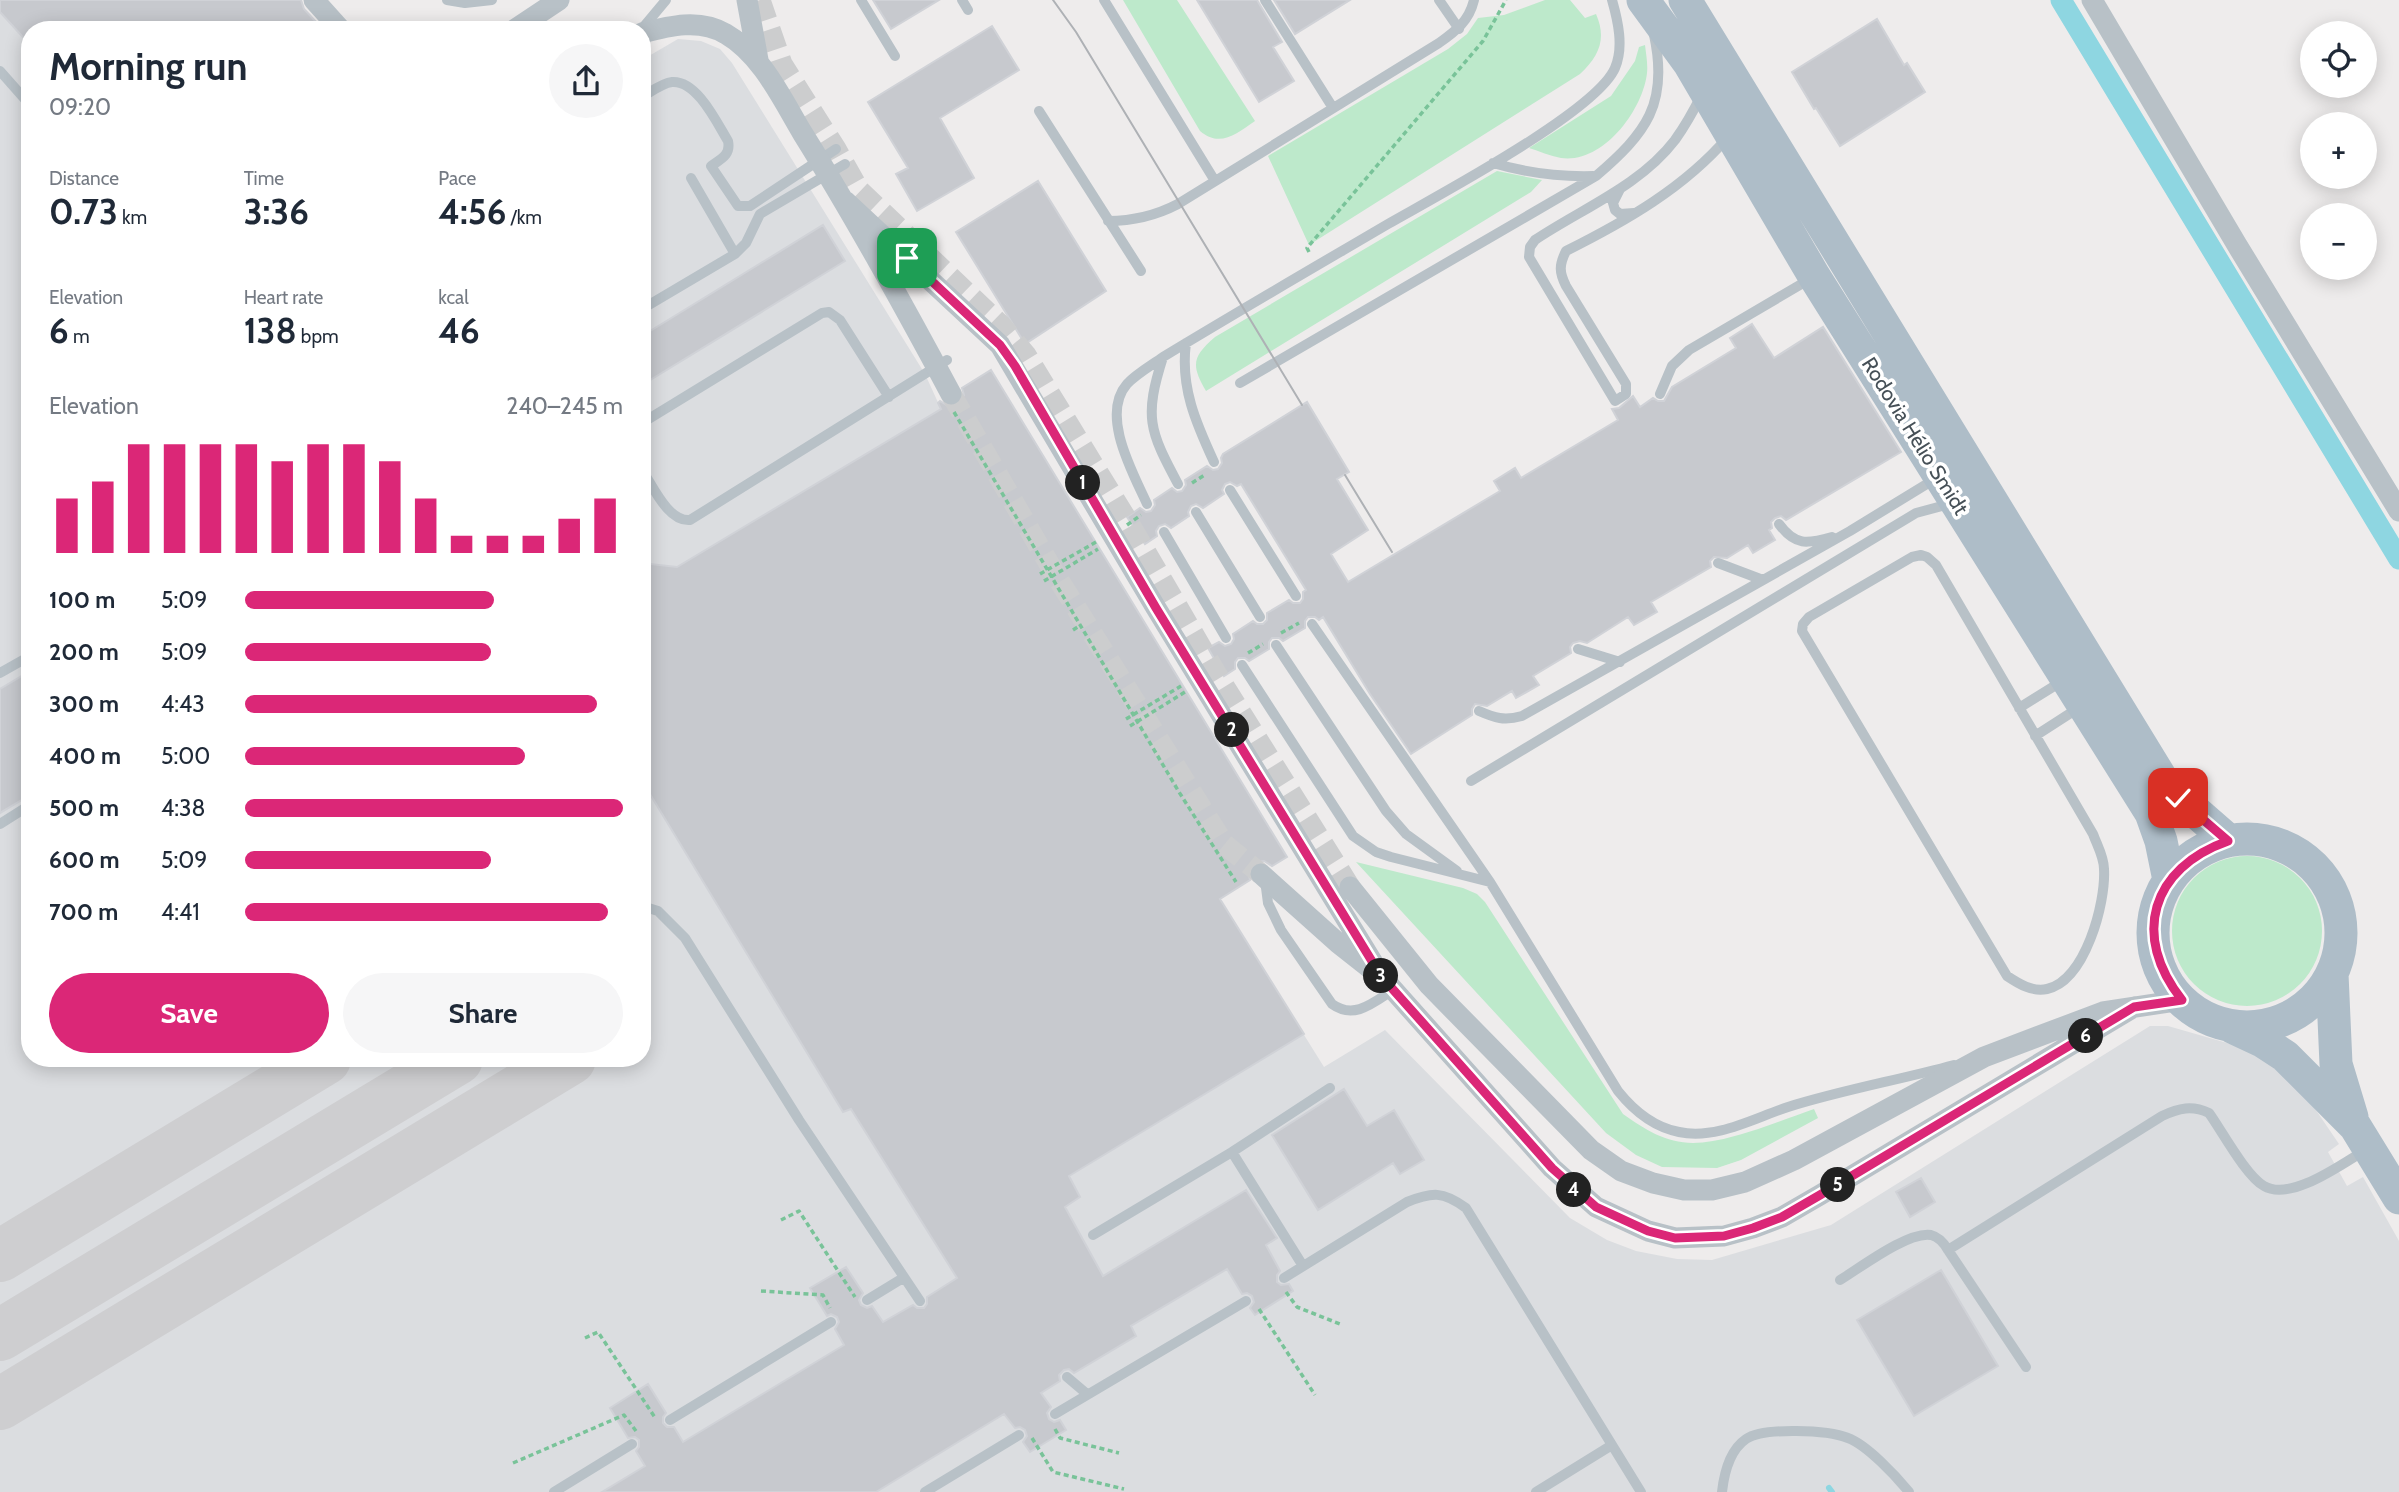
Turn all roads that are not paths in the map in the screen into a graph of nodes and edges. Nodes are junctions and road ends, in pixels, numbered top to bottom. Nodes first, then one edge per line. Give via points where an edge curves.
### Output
1 (314, 0) edge
2 (447, 0) edge
3 (492, 0) edge
4 (559, 0) edge
5 (666, 0) edge
6 (747, 0) edge
7 (861, 0) edge
8 (1104, 0) edge
9 (1265, 0) edge
10 (1439, 0) edge
11 (1474, 0) edge
12 (1612, 0) edge
13 (1641, 0) edge
14 (1685, 0) edge
15 (2092, 0) edge
16 (333, 21) edge
17 (528, 21) edge
18 (650, 21) edge
19 (651, 29) edge
20 (1459, 29) junction
21 (895, 56) dead end
22 (758, 61) junction
23 (0, 71) edge
24 (1705, 89) junction
25 (651, 92) edge
26 (21, 95) edge
27 (1333, 108) junction
28 (1039, 111) dead end
29 (1732, 133) junction
30 (836, 149) dead end
31 (1493, 163) junction
32 (845, 164) dead end
33 (1595, 176) junction
34 (691, 178) dead end
35 (1214, 181) junction
36 (1621, 187) junction
37 (845, 201) junction
38 (1635, 213) junction
39 (1108, 221) junction
40 (735, 254) junction
41 (1828, 268) junction
42 (1141, 271) dead end
43 (651, 304) edge
44 (1186, 343) junction
45 (1163, 357) junction
46 (947, 360) dead end
47 (1240, 383) dead end
48 (1660, 394) dead end
49 (889, 397) junction
50 (950, 399) tunnel mouth
51 (651, 418) edge
52 (1214, 462) dead end
53 (1953, 474) junction
54 (651, 483) edge
55 (1178, 484) dead end
56 (1230, 490) dead end
57 (1147, 504) dead end
58 (1196, 512) dead end
59 (2399, 512) edge
60 (1779, 524) dead end
61 (1850, 531) junction
62 (1164, 532) dead end
63 (1718, 563) dead end
64 (1763, 580) junction
65 (1296, 597) dead end
66 (1260, 617) dead end
67 (1312, 624) dead end
68 (1226, 638) dead end
69 (1276, 645) dead end
70 (1578, 649) dead end
71 (21, 661) edge
72 (1620, 662) junction
73 (1242, 665) dead end
74 (0, 673) edge
75 (2088, 684) junction
76 (2019, 708) junction
77 (1479, 711) dead end
78 (2035, 736) junction
79 (1471, 781) dead end
80 (21, 811) edge
81 (0, 824) edge
82 (2228, 841) junction
83 (1462, 874) junction
84 (1263, 876) joint
85 (2169, 880) junction
86 (1490, 882) junction
87 (1350, 887) tunnel mouth
88 (651, 909) edge
89 (1392, 954) dead end
90 (2332, 974) junction
91 (1387, 983) junction
92 (1429, 985) junction
93 (2182, 1000) junction
94 (2134, 1007) junction
95 (2230, 1026) junction
96 (1984, 1057) junction
97 (1330, 1088) dead end
98 (2362, 1137) junction
99 (1232, 1152) junction
100 (2399, 1198) edge
101 (1093, 1235) dead end
102 (1948, 1250) junction
103 (1303, 1266) junction
104 (903, 1278) junction
105 (1284, 1278) dead end
106 (1840, 1280) dead end
107 (920, 1301) dead end
108 (1247, 1301) dead end
109 (863, 1302) road end
110 (834, 1320) road end
111 (2026, 1367) dead end
112 (1067, 1377) dead end
113 (1087, 1394) junction
114 (1055, 1414) dead end
115 (666, 1423) road end
116 (1023, 1433) road end
117 (632, 1444) dead end
118 (1612, 1445) junction
119 (554, 1492) edge
120 (925, 1492) edge
121 (1536, 1492) edge
122 (1641, 1492) edge
123 (1722, 1492) edge
124 (1909, 1492) edge

1 - 16 street
2 - 3 lane
4 - 17 street
5 - 18 lane
6 - 22 street
7 - 21 lane
8 - 35 lane
9 - 27 lane
10 - 20 lane
11 - 20 lane
12 - 31 lane via 1620,44 1615,68 1599,91
13 - 24 main road, Rodovia Hélio Smidt via 1667,30
13 - 33 lane via 1658,57 1653,108 1639,136
14 - 41 main road, Rodovia Hélio Smidt
15 - 59 street
19 - 22 street via 686,25 713,28
20 - 27 lane
22 - 37 street
23 - 26 lane
24 - 29 main road, Rodovia Hélio Smidt
24 - 36 lane via 1675,141
25 - 30 lane via 670,82 695,92 728,141 727,155 711,166 734,202 743,207
27 - 35 lane
28 - 39 lane
29 - 38 lane via 1686,179
29 - 41 main road, Rodovia Hélio Smidt
31 - 33 lane via 1554,177
31 - 44 lane
32 - 40 lane via 760,214
33 - 47 lane
34 - 40 lane
35 - 39 lane via 1159,214
36 - 38 lane via 1613,202 1615,210
36 - 38 lane via 1535,240 1529,257 1615,401 1626,394 1626,384 1566,286 1560,263 1566,251
37 - 50 street
37 - 91 street via 1000,345 1115,539 1192,684
39 - 42 lane
40 - 43 lane
41 - 48 lane via 1689,350 1672,366
41 - 53 main road, Rodovia Hélio Smidt
44 - 45 lane
44 - 52 lane via 1186,390
45 - 55 lane via 1150,409 1160,451
45 - 57 lane via 1127,384 1117,411 1122,443
46 - 49 lane
49 - 51 lane via 840,320 829,312
49 - 54 lane via 690,520 679,520
53 - 61 lane
53 - 75 main road, Rodovia Hélio Smidt
53 - 75 main road, Rodovia Hélio Smidt
53 - 79 lane via 1916,513
56 - 65 lane
58 - 66 lane
60 - 61 lane via 1798,541
61 - 64 lane
62 - 68 lane
63 - 64 lane
64 - 72 lane
67 - 86 lane
69 - 83 lane via 1386,811 1406,834
70 - 72 lane
71 - 74 lane
72 - 77 lane via 1522,716 1496,719
73 - 83 lane via 1353,836 1376,852
75 - 76 lane
75 - 78 lane
75 - 82 main road, Rodovia Hélio Smidt via 2166,786
75 - 85 main road, Rodovia Hélio Smidt via 2151,813
76 - 78 lane
76 - 78 lane via 1927,556 1912,557 1803,624 1804,636 2007,976 2021,986 2048,989 2064,981 2091,940 2105,867 2093,834
80 - 81 lane
82 - 85 main road via 2205,848
82 - 90 main road via 2258,839 2286,847 2311,864 2329,887 2339,916 2340,945
83 - 86 lane
84 - 91 street
84 - 91 lane via 1273,916 1332,1004 1352,1012 1366,1007
85 - 93 main road via 2159,900 2154,942 2158,964
86 - 96 lane via 1618,1091 1643,1118 1678,1132 1718,1131 1789,1107
87 - 92 street
88 - 104 lane via 685,939
89 - 92 lane
90 - 95 main road via 2300,1011 2255,1027
90 - 98 main road via 2336,1064
91 - 94 street via 1574,1190 1623,1221 1675,1238 1724,1236 1782,1217
92 - 96 street via 1591,1150 1621,1171 1684,1190 1712,1190 1745,1182
93 - 94 street
93 - 95 main road via 2204,1017
94 - 96 street via 2083,1018
95 - 98 main road via 2285,1056
97 - 99 lane
98 - 100 main road
98 - 102 lane via 2293,1189 2274,1191 2251,1175 2209,1113 2200,1108 2178,1108
99 - 101 lane
99 - 103 lane
102 - 106 lane via 1938,1238 1922,1235
102 - 111 lane
103 - 105 lane
103 - 118 lane via 1406,1202 1428,1194 1451,1196 1466,1208
104 - 107 lane
104 - 109 lane
108 - 113 lane
110 - 115 lane
112 - 113 lane
113 - 114 lane
116 - 120 lane
117 - 119 lane
118 - 121 lane
118 - 122 lane
123 - 124 lane via 1734,1452 1747,1438 1771,1431 1804,1431 1848,1438

